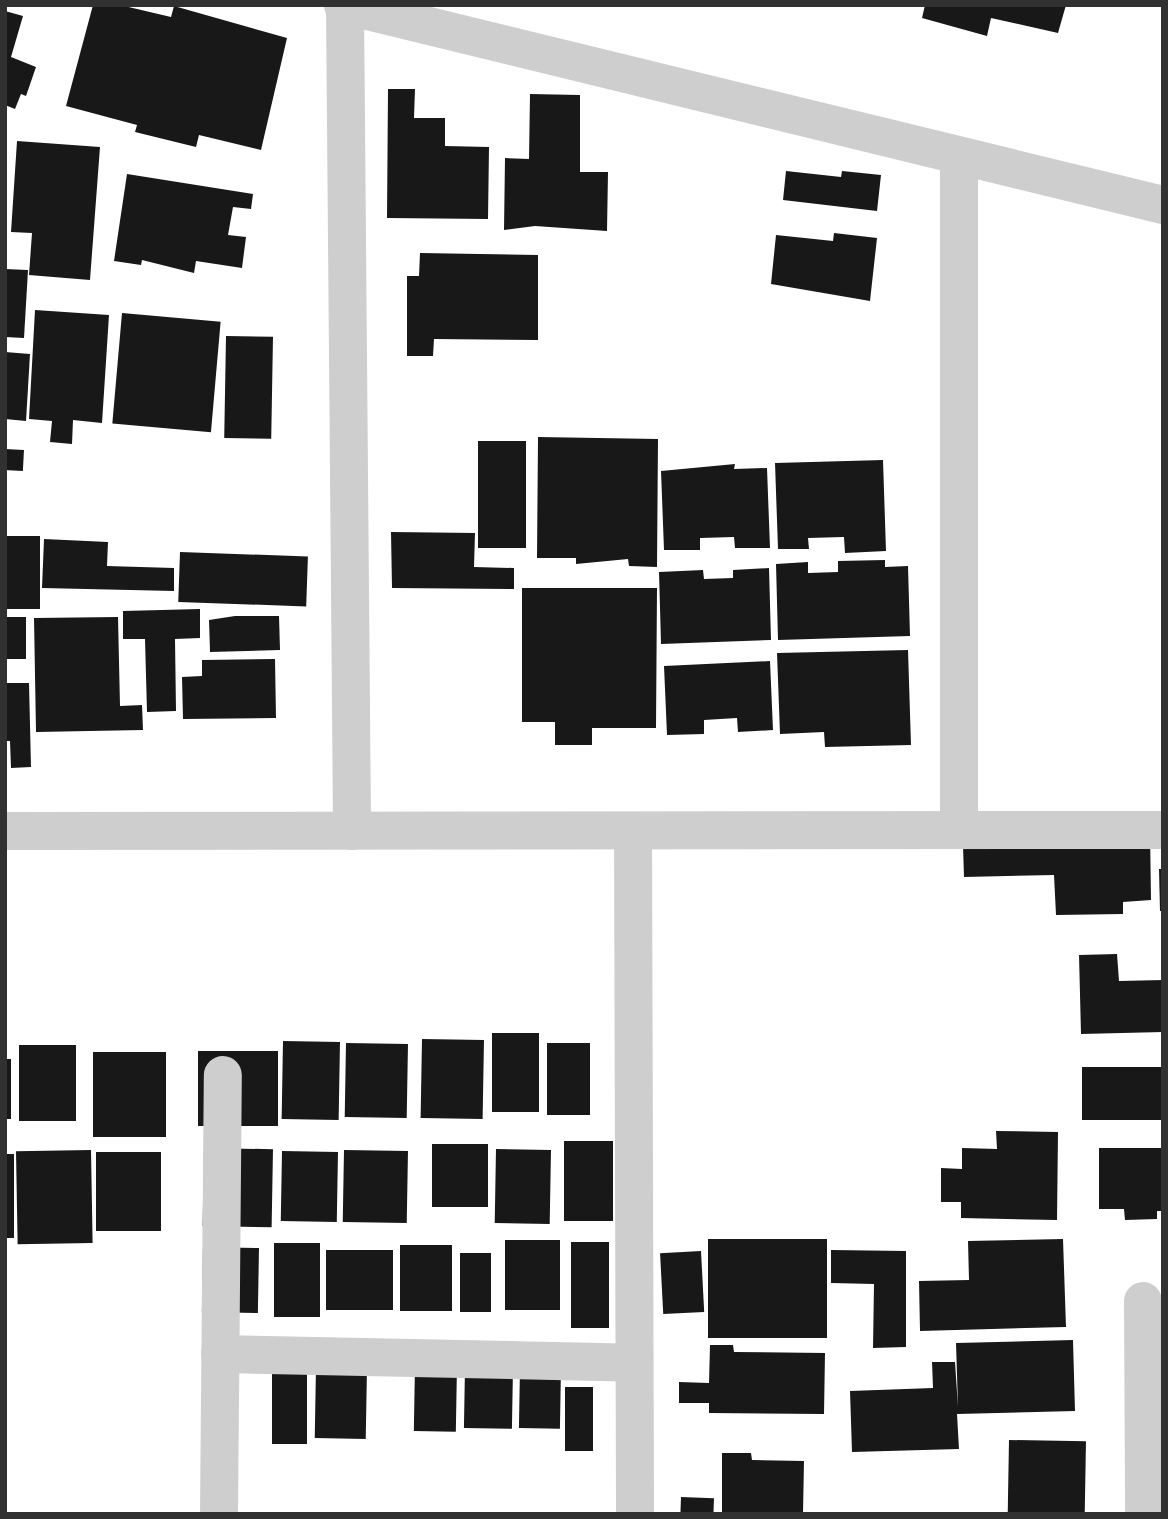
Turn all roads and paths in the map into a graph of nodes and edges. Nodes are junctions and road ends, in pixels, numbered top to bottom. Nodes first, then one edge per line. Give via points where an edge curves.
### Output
1 (344, 6) edge
2 (959, 156) junction
3 (1163, 205) edge
4 (959, 830) junction
5 (1163, 830) edge
6 (5, 831) edge
7 (352, 831) junction
8 (634, 831) junction
9 (223, 1075) dead end
10 (1143, 1301) dead end
11 (220, 1354) junction
12 (634, 1363) junction
13 (219, 1514) edge
14 (635, 1514) edge
15 (1144, 1514) edge

1 - 2 street
1 - 7 street
2 - 3 street
2 - 4 street
4 - 5 street
4 - 8 street
6 - 7 street
7 - 8 street
8 - 12 street
9 - 11 street
10 - 15 street
11 - 12 street
11 - 13 street
12 - 14 street

